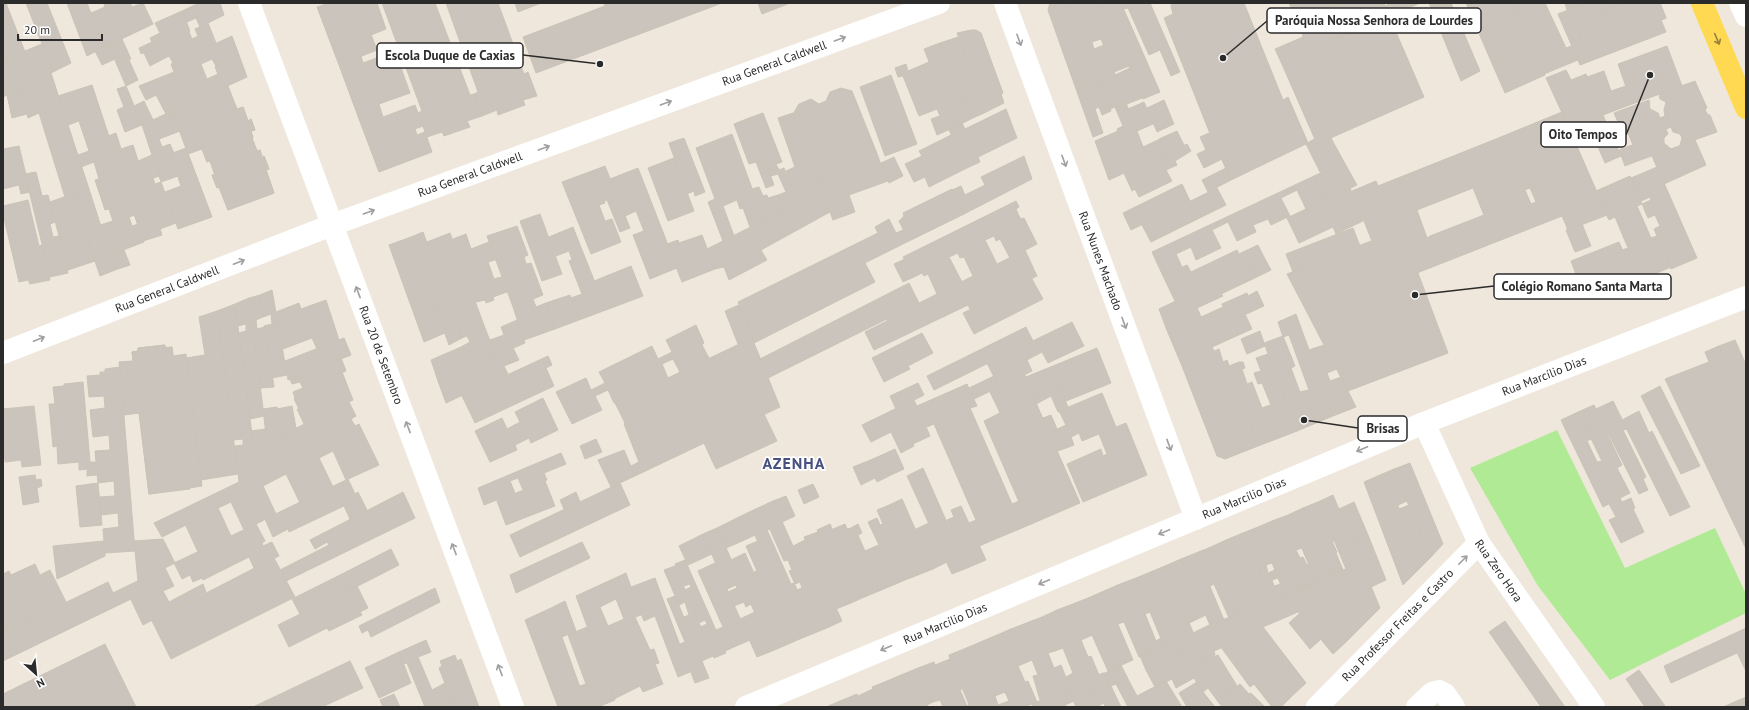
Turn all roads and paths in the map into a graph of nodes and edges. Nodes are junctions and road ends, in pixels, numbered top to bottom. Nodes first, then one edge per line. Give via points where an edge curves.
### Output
1 (249, 3) edge
2 (939, 3) edge
3 (1005, 3) edge
4 (1702, 3) edge
5 (1740, 3) edge
6 (1746, 16) edge
7 (1746, 108) edge
8 (332, 225) junction
9 (1746, 297) edge
10 (3, 353) edge
11 (1424, 424) junction
12 (1196, 518) junction
13 (1479, 543) junction
14 (513, 707) edge
15 (746, 707) edge
16 (1317, 707) edge
17 (1417, 707) edge
18 (1454, 707) edge
19 (1594, 707) edge

1 - 8 street, Rua 20 de Setembro
8 -> 2 street, Rua General Caldwell
3 -> 12 street, Rua Nunes Machado
4 -> 7 main road
5 - 6 street
10 -> 8 street, Rua General Caldwell
14 -> 8 street, Rua 20 de Setembro
9 - 11 street, Rua Marcílio Dias
11 -> 12 street, Rua Marcílio Dias
11 - 13 street, Rua Zero Hora
12 -> 15 street, Rua Marcílio Dias
16 -> 13 street, Rua Professor Freitas e Castro
13 - 19 street, Rua Zero Hora
17 - 18 street via 1432,693 1439,691 1445,694

